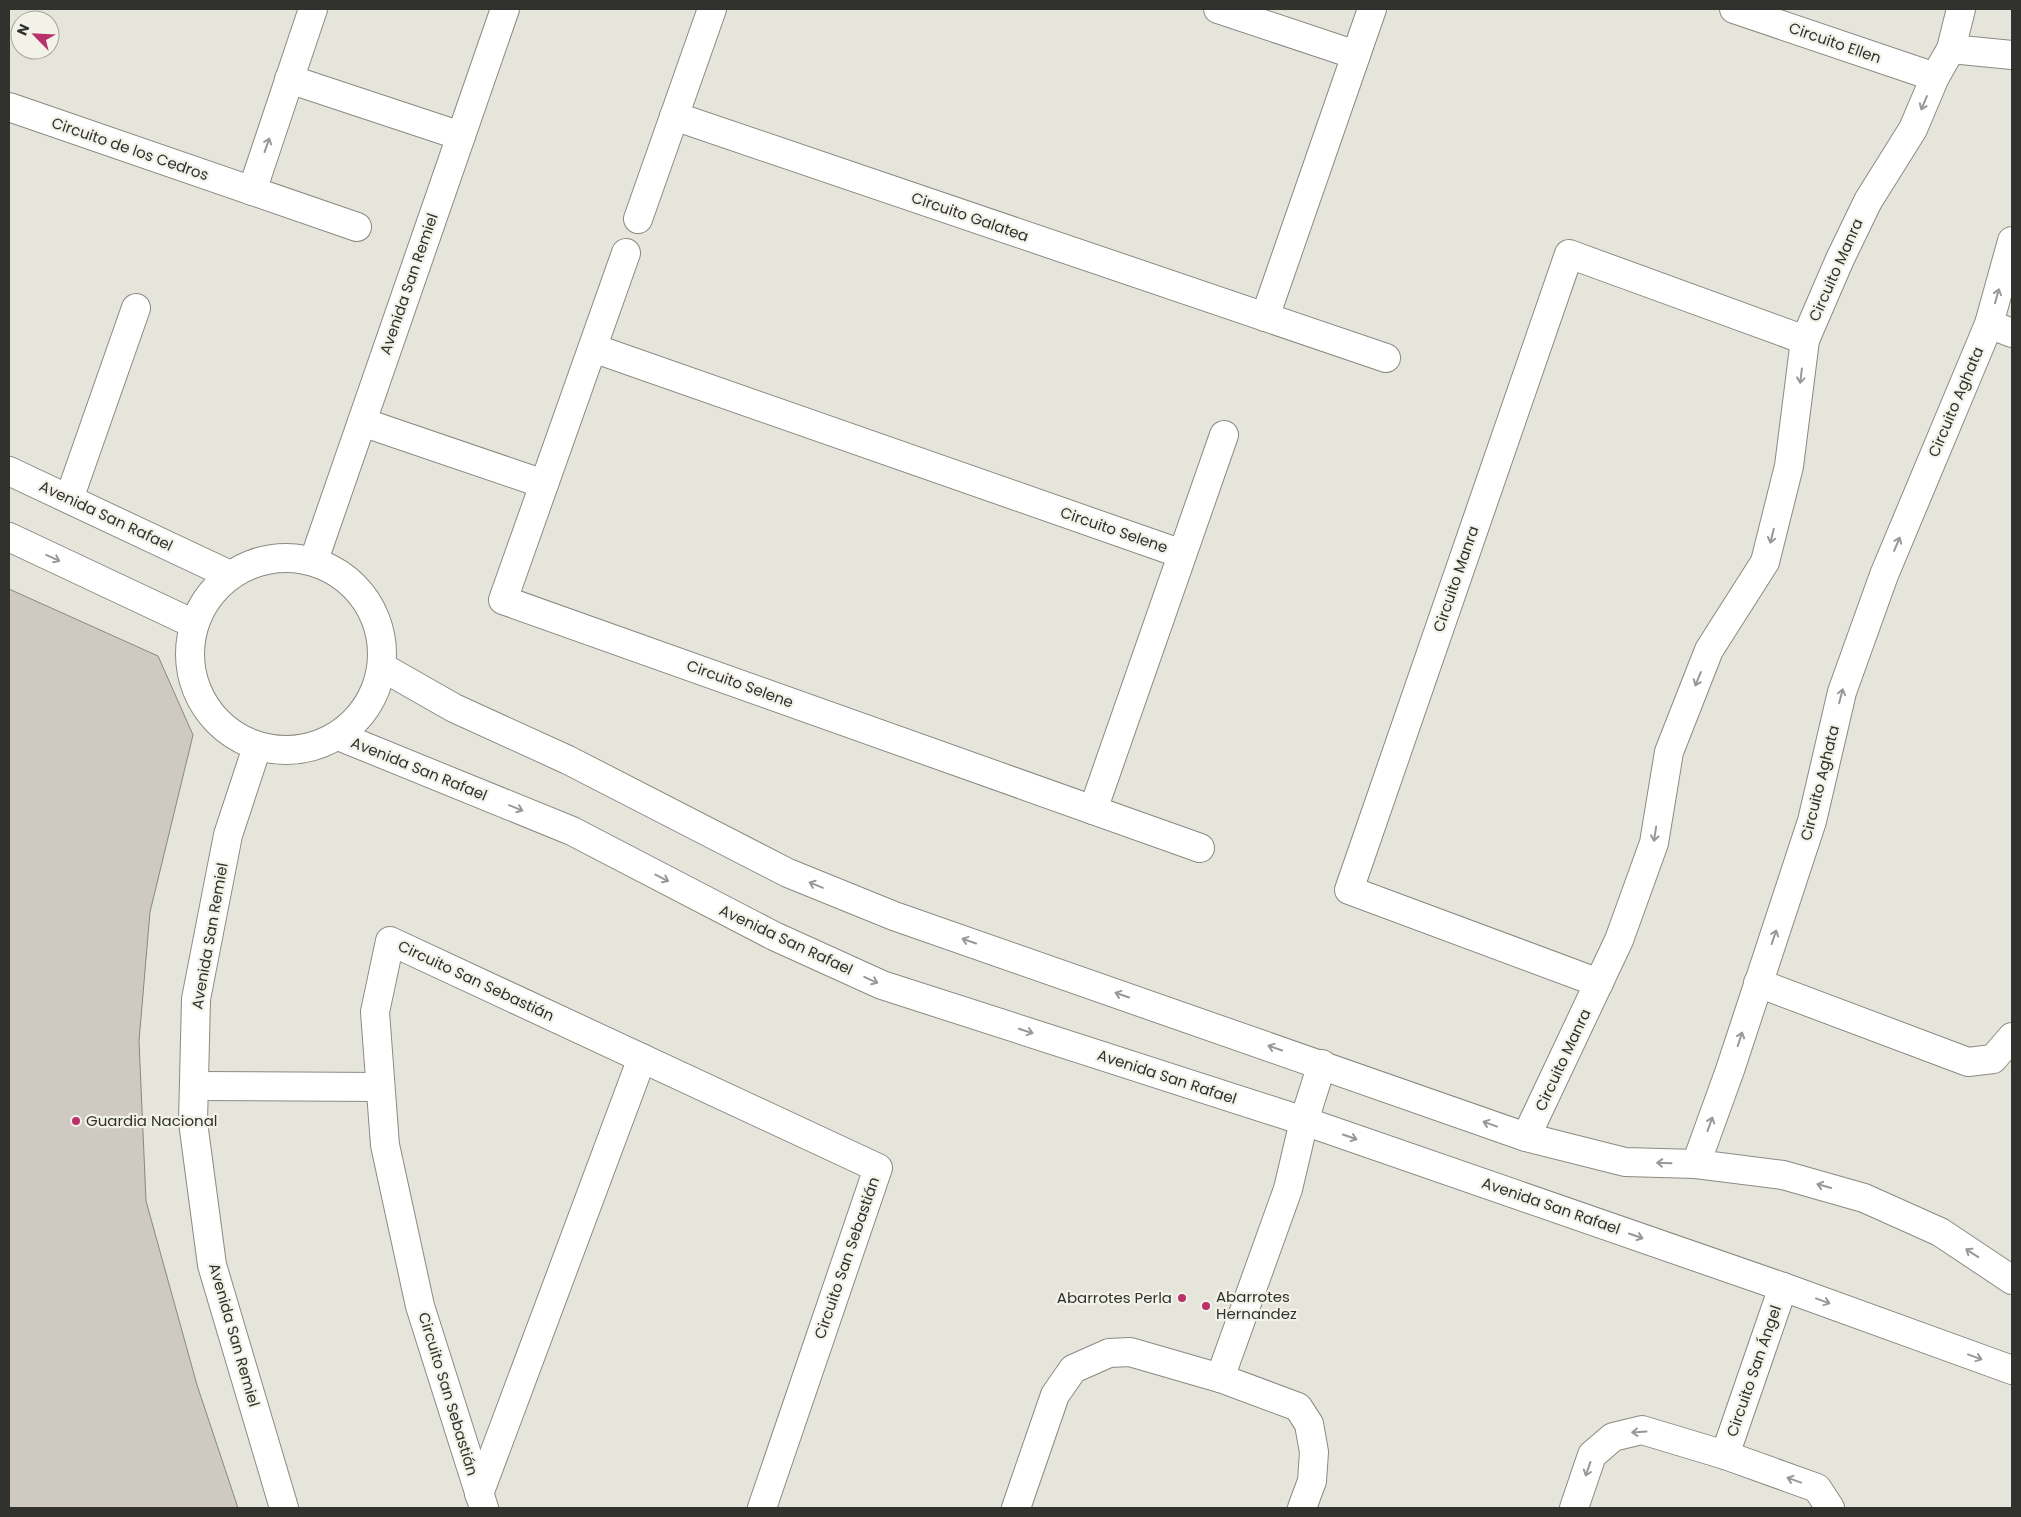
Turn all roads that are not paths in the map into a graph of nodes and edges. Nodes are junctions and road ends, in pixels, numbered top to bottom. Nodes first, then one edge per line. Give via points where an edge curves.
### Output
1 (313, 9) edge
2 (505, 9) edge
3 (712, 9) edge
4 (1218, 9) edge
5 (1372, 9) edge
6 (1734, 9) edge
7 (1960, 9) edge
8 (1951, 49) junction
9 (1356, 55) junction
10 (2012, 55) edge
11 (1935, 77) junction
12 (289, 79) junction
13 (9, 107) edge
14 (674, 116) junction
15 (461, 136) junction
16 (252, 191) junction
17 (638, 219) dead end
18 (357, 227) dead end
19 (2012, 241) edge
20 (626, 253) dead end
21 (136, 308) dead end
22 (1265, 317) junction
23 (2000, 328) edge
24 (1805, 340) junction
25 (593, 348) junction
26 (1386, 358) dead end
27 (362, 422) junction
28 (1224, 435) dead end
29 (9, 471) edge
30 (544, 484) junction
31 (68, 499) junction
32 (9, 537) edge
33 (1182, 554) junction
34 (314, 560) junction
35 (230, 575) junction
36 (194, 624) junction
37 (382, 667) junction
38 (341, 737) junction
39 (257, 747) junction
40 (1093, 810) junction
41 (1200, 848) dead end
42 (1599, 983) junction
43 (1758, 983) junction
44 (2012, 1037) edge
45 (642, 1058) junction
46 (1322, 1064) junction
47 (194, 1086) junction
48 (380, 1087) junction
49 (1304, 1122) junction
50 (1526, 1137) junction
51 (1696, 1164) junction
52 (2012, 1280) edge
53 (1783, 1287) junction
54 (2012, 1370) edge
55 (1220, 1378) junction
56 (1725, 1455) junction
57 (482, 1501) edge
58 (284, 1508) edge
59 (762, 1508) edge
60 (1016, 1508) edge
61 (1302, 1508) edge
62 (1574, 1508) edge
63 (1830, 1508) edge

1 - 12 street
2 - 15 street, Avenida San Remiel
3 - 14 street
4 - 9 street
5 - 9 street
6 - 11 street, Circuito Ellen
7 - 8 street
8 - 10 street
8 - 11 street
9 - 22 street
11 -> 24 street, Circuito Manra via 1913,129 1868,201
12 - 15 street
16 -> 12 street
13 - 16 street, Circuito de los Cedros
14 - 17 street
14 - 22 street, Circuito Galatea
15 - 27 street, Avenida San Remiel
16 - 18 street, Circuito de los Cedros
23 -> 19 street, Circuito Aghata
20 - 25 street, Circuito Selene
21 - 31 street
22 - 26 street, Circuito Galatea
43 -> 23 street, Circuito Aghata via 1812,821 1842,692 1884,574
24 -> 42 street, Circuito Manra via 1789,466 1765,562 1709,650 1669,752 1654,843 1619,940
24 - 42 street, Circuito Manra via 1569,254 1349,890
25 - 30 street, Circuito Selene
25 - 33 street, Circuito Selene
27 - 30 street
27 - 34 street, Avenida San Remiel
28 - 33 street, Circuito Selene
29 - 31 street, Avenida San Rafael
30 - 40 street, Circuito Selene via 504,600
31 - 35 street, Avenida San Rafael
32 -> 36 street
33 - 40 street, Circuito Selene
34 - 35 street via 289,557 258,561
34 - 37 street via 346,578 369,602 381,634
35 - 36 street via 208,596
36 - 39 street via 189,654 194,685 208,713 230,734
37 - 38 street via 372,699
46 -> 37 street via 894,916 788,873 568,760 454,708
38 - 39 street via 291,751
38 -> 49 street, Avenida San Rafael via 572,831 774,936 882,985
39 - 47 street, Avenida San Remiel via 228,835 196,999
40 - 41 street, Circuito Selene
42 - 50 street, Circuito Manra
43 - 44 street via 1968,1062 1993,1059
51 -> 43 street, Circuito Aghata
45 - 48 street, Circuito San Sebastián via 390,941 375,1012
45 - 57 street, Circuito San Sebastián
45 - 59 street, Circuito San Sebastián via 878,1168
46 - 49 street
50 -> 46 street
47 - 48 street
47 - 58 street, Avenida San Remiel via 193,1122 212,1265
48 - 57 street, Circuito San Sebastián via 385,1145 420,1306
49 -> 53 street, Avenida San Rafael
49 - 55 street via 1288,1189
51 -> 50 street via 1625,1162
52 -> 51 street via 1940,1232 1864,1198 1783,1175
53 -> 54 street, Avenida San Rafael
53 - 56 street, Circuito San Ángel
55 - 60 street via 1130,1352 1109,1353 1074,1369 1055,1395
55 - 61 street via 1298,1407 1309,1424 1314,1452 1312,1481
56 -> 62 street, Circuito San Ángel via 1642,1430 1613,1437 1592,1455
63 -> 56 street, Circuito San Ángel via 1818,1488

